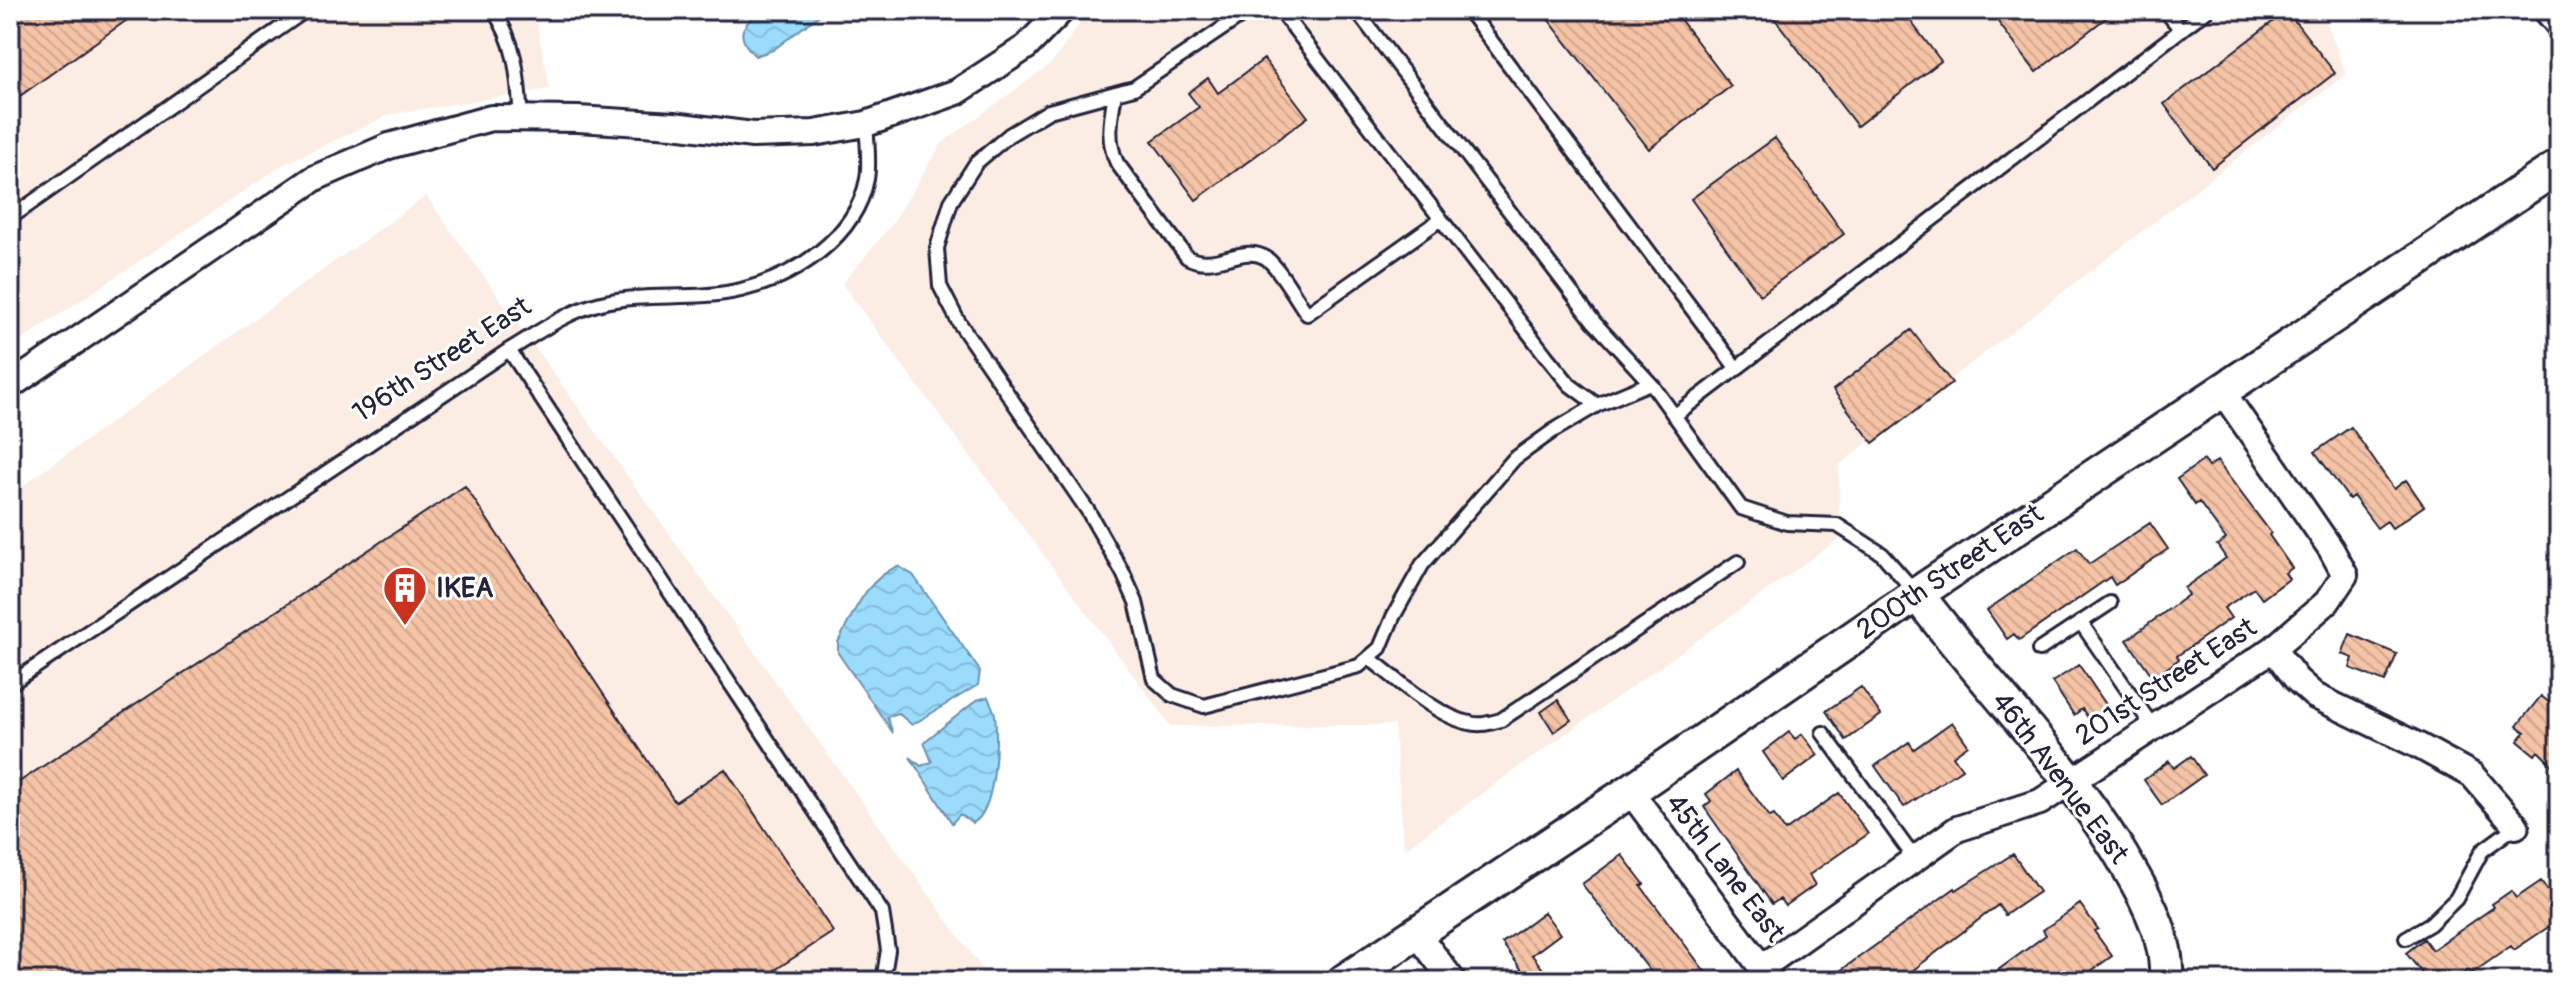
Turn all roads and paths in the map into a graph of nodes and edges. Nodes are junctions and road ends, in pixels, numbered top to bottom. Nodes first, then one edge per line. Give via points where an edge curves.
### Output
1 (306, 10) edge
2 (493, 10) edge
3 (1062, 10) edge
4 (1250, 10) edge
5 (1280, 10) edge
6 (1356, 10) edge
7 (1468, 10) edge
8 (2165, 10) edge
9 (2207, 10) edge
10 (2538, 10) edge
11 (2181, 30) junction
12 (2559, 35) edge
13 (1115, 93) junction
14 (521, 119) junction
15 (866, 124) junction
16 (2553, 173) edge
17 (10, 218) edge
18 (1441, 219) junction
19 (509, 350) junction
20 (1737, 369) junction
21 (1650, 383) junction
22 (10, 386) edge
23 (2222, 391) junction
24 (1597, 405) junction
25 (1674, 416) junction
26 (1738, 562) dead end
27 (1917, 594) junction
28 (2110, 603) dead end
29 (2081, 623) junction
30 (2273, 649) junction
31 (2039, 650) dead end
32 (1369, 658) junction
33 (10, 684) edge
34 (2153, 727) junction
35 (1823, 733) dead end
36 (2070, 781) junction
37 (1630, 791) junction
38 (2516, 826) joint
39 (1915, 859) junction
40 (1416, 932) junction
41 (2406, 938) dead end
42 (1766, 974) edge
43 (883, 981) edge
44 (1344, 981) edge
45 (1453, 981) edge
46 (2167, 981) edge

1 - 17 lane
2 - 14 lane via 505,27 517,64
3 - 15 street via 1026,47 957,92
4 - 13 lane via 1134,88
5 - 18 lane
6 - 21 lane via 1594,322
7 - 20 lane
8 - 11 lane
9 - 11 lane
10 - 12 lane
11 - 20 lane
13 - 18 lane via 1109,130 1112,152 1187,257 1210,264 1243,255 1269,259 1307,314
13 - 32 lane via 1049,111 976,163 951,202 937,248 940,286 958,321 1088,511 1136,602 1154,679 1172,695 1204,706 1359,666
14 - 15 street via 673,125 753,135
14 - 22 street via 491,118 389,146 315,178
15 - 19 lane, 196th Street East via 867,179 855,210 833,241 804,262 739,291 605,302 573,311
16 - 23 street, 200th Street East
18 - 24 lane via 1563,375
19 - 33 lane, 196th Street East
19 - 43 lane via 882,912 888,950
20 - 25 lane
21 - 24 lane
21 - 25 lane
23 - 27 street, 200th Street East
23 - 30 street, 201st Street East via 2345,575 2327,602
24 - 32 lane via 1514,459 1422,565 1380,648
25 - 27 lane via 1741,508 1787,523 1837,525 1882,554
26 - 32 lane via 1501,720 1469,723 1451,716
27 - 36 street, 46th Avenue East
27 - 37 street, 200th Street East
28 - 29 lane
29 - 31 lane
29 - 34 lane
30 - 34 street, 201st Street East
30 - 38 street via 2315,696 2472,775
34 - 36 street, 201st Street East
35 - 39 lane
36 - 39 street, 201st Street East via 2040,802 1957,829
36 - 46 street, 46th Avenue East via 2133,875 2152,914 2164,949
37 - 40 street, 200th Street East
37 - 42 street, 45th Lane East
38 - 41 lane via 2482,851 2456,899
39 - 42 street, 201st Street East
40 - 44 street, 200th Street East
40 - 45 street

